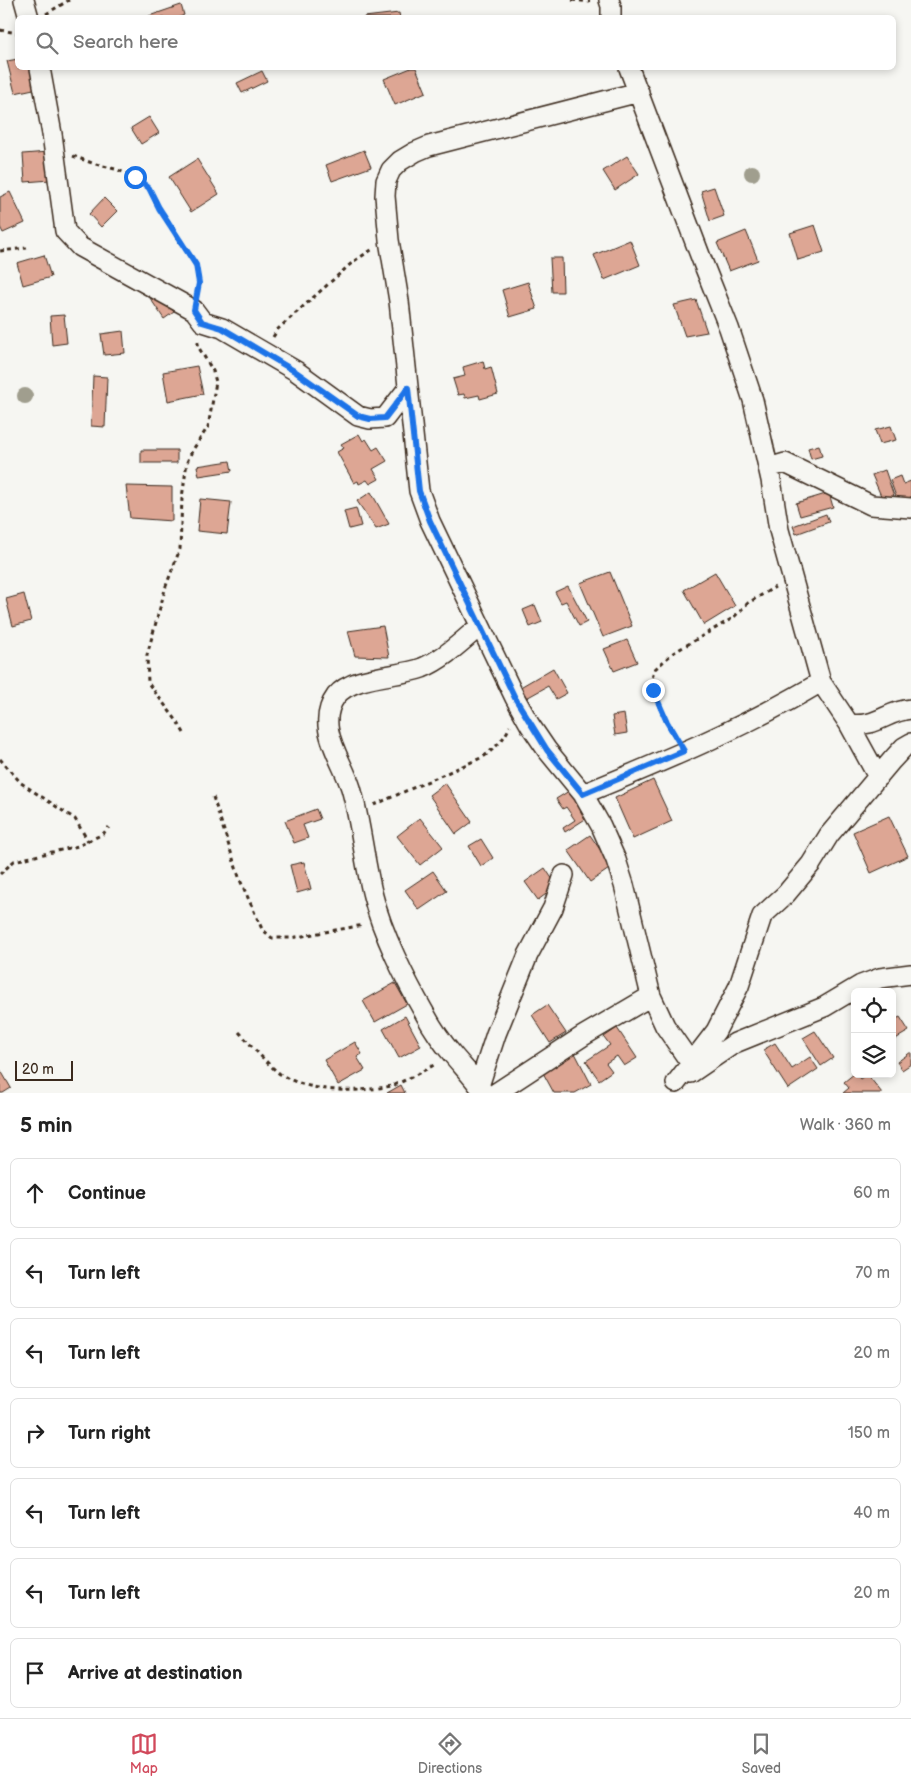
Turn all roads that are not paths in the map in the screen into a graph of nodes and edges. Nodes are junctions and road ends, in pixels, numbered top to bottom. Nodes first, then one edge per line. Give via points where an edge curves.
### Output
1 (24, 0) edge
2 (608, 0) edge
3 (28, 15) edge
4 (611, 15) edge
5 (40, 70) edge
6 (630, 70) edge
7 (639, 92) junction
8 (408, 388) junction
9 (768, 468) junction
10 (911, 508) edge
11 (480, 626) junction
12 (821, 682) junction
13 (911, 709) edge
14 (849, 724) junction
15 (911, 742) edge
16 (878, 777) junction
17 (583, 794) junction
18 (564, 875) dead end
19 (911, 974) edge
20 (652, 996) junction
21 (692, 1065) junction
22 (672, 1088) edge
23 (487, 1091) edge

1 - 3 street
2 - 4 street
5 - 8 street via 65,231 80,247 316,384 358,416 385,418
6 - 7 street
7 - 8 street via 439,144 415,152 391,170 385,196 388,240 399,301
7 - 9 street via 729,328 753,400
8 - 11 street via 419,491
9 - 10 street via 784,463 871,505
9 - 12 street via 779,530
11 - 17 street via 515,698 547,750
11 - 23 street via 422,668 365,680 348,687 337,695 327,722 347,776 381,920 402,970 439,1038
12 - 14 street
12 - 17 street via 733,730
13 - 14 street via 860,726
14 - 16 street
15 - 16 street
16 - 21 street via 829,835 811,864 786,894 762,916 739,986 716,1031
17 - 20 street via 616,860
18 - 23 street via 553,908 528,955 496,1034
19 - 22 street via 880,978 862,985 824,1007 735,1043
20 - 21 street via 669,1033
20 - 23 street
21 - 22 street

